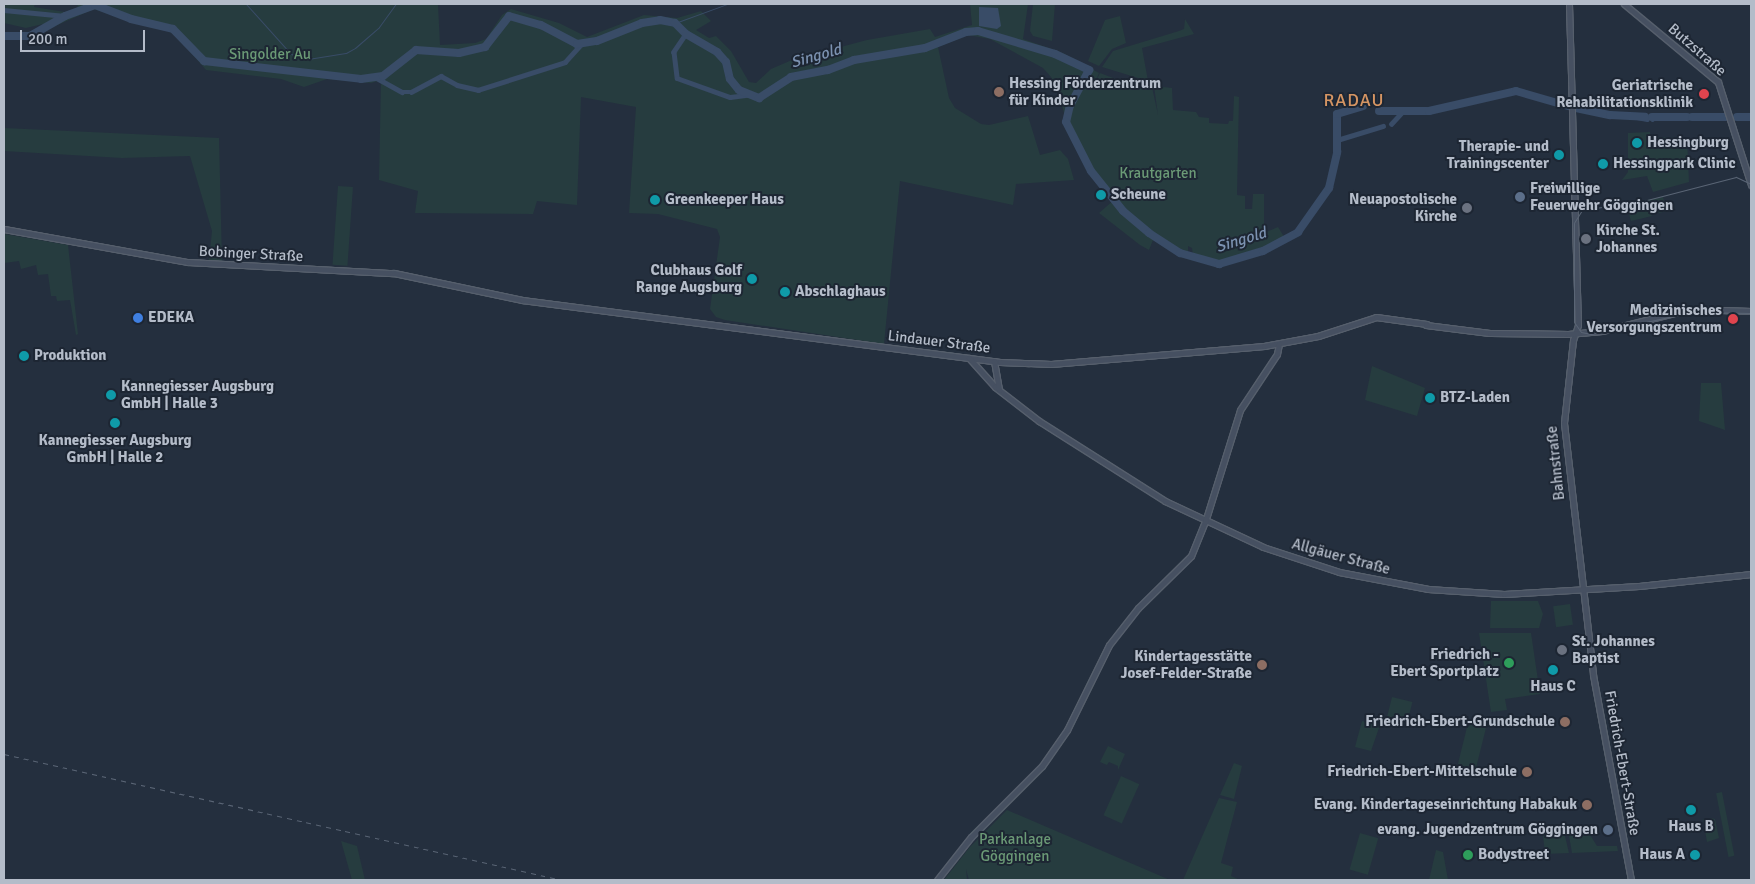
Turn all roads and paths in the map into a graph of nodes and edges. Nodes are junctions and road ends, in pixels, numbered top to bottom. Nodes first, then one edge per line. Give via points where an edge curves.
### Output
1 (1569, 4) edge
2 (1624, 4) edge
3 (1751, 185) edge
4 (4, 229) edge
5 (498, 296) joint
6 (1751, 311) edge
7 (1576, 334) junction
8 (1280, 344) junction
9 (1273, 345) junction
10 (969, 358) junction
11 (1272, 359) junction
12 (994, 361) junction
13 (999, 390) junction
14 (1205, 522) junction
15 (1751, 574) edge
16 (1583, 590) junction
17 (937, 880) edge
18 (1631, 880) edge

1 - 7 main road, Bahnstraße via 1578,283
2 - 3 main road, Butzstraße via 1718,82 1732,117
4 - 5 main road, Bobinger Straße via 195,263 403,274
5 - 10 main road, Lindauer Straße
6 - 7 main road via 1682,312
7 - 8 main road, Lindauer Straße via 1496,333 1376,317
7 - 16 main road, Bahnstraße via 1564,423
8 - 9 main road, Lindauer Straße
8 - 11 main road
9 - 11 main road
9 - 12 main road, Lindauer Straße via 1051,364
10 - 12 main road, Lindauer Straße
10 - 13 main road, Allgäuer Straße
11 - 14 main road via 1250,391 1238,416
12 - 13 main road
13 - 14 main road, Allgäuer Straße via 1102,463
14 - 16 main road, Allgäuer Straße via 1296,559 1396,584 1489,594
14 - 17 main road via 1186,563 1138,608 1109,645 1056,748 1026,784 971,837
15 - 16 main road, Allgäuer Straße
16 - 18 main road, Friedrich-Ebert-Straße via 1596,693

